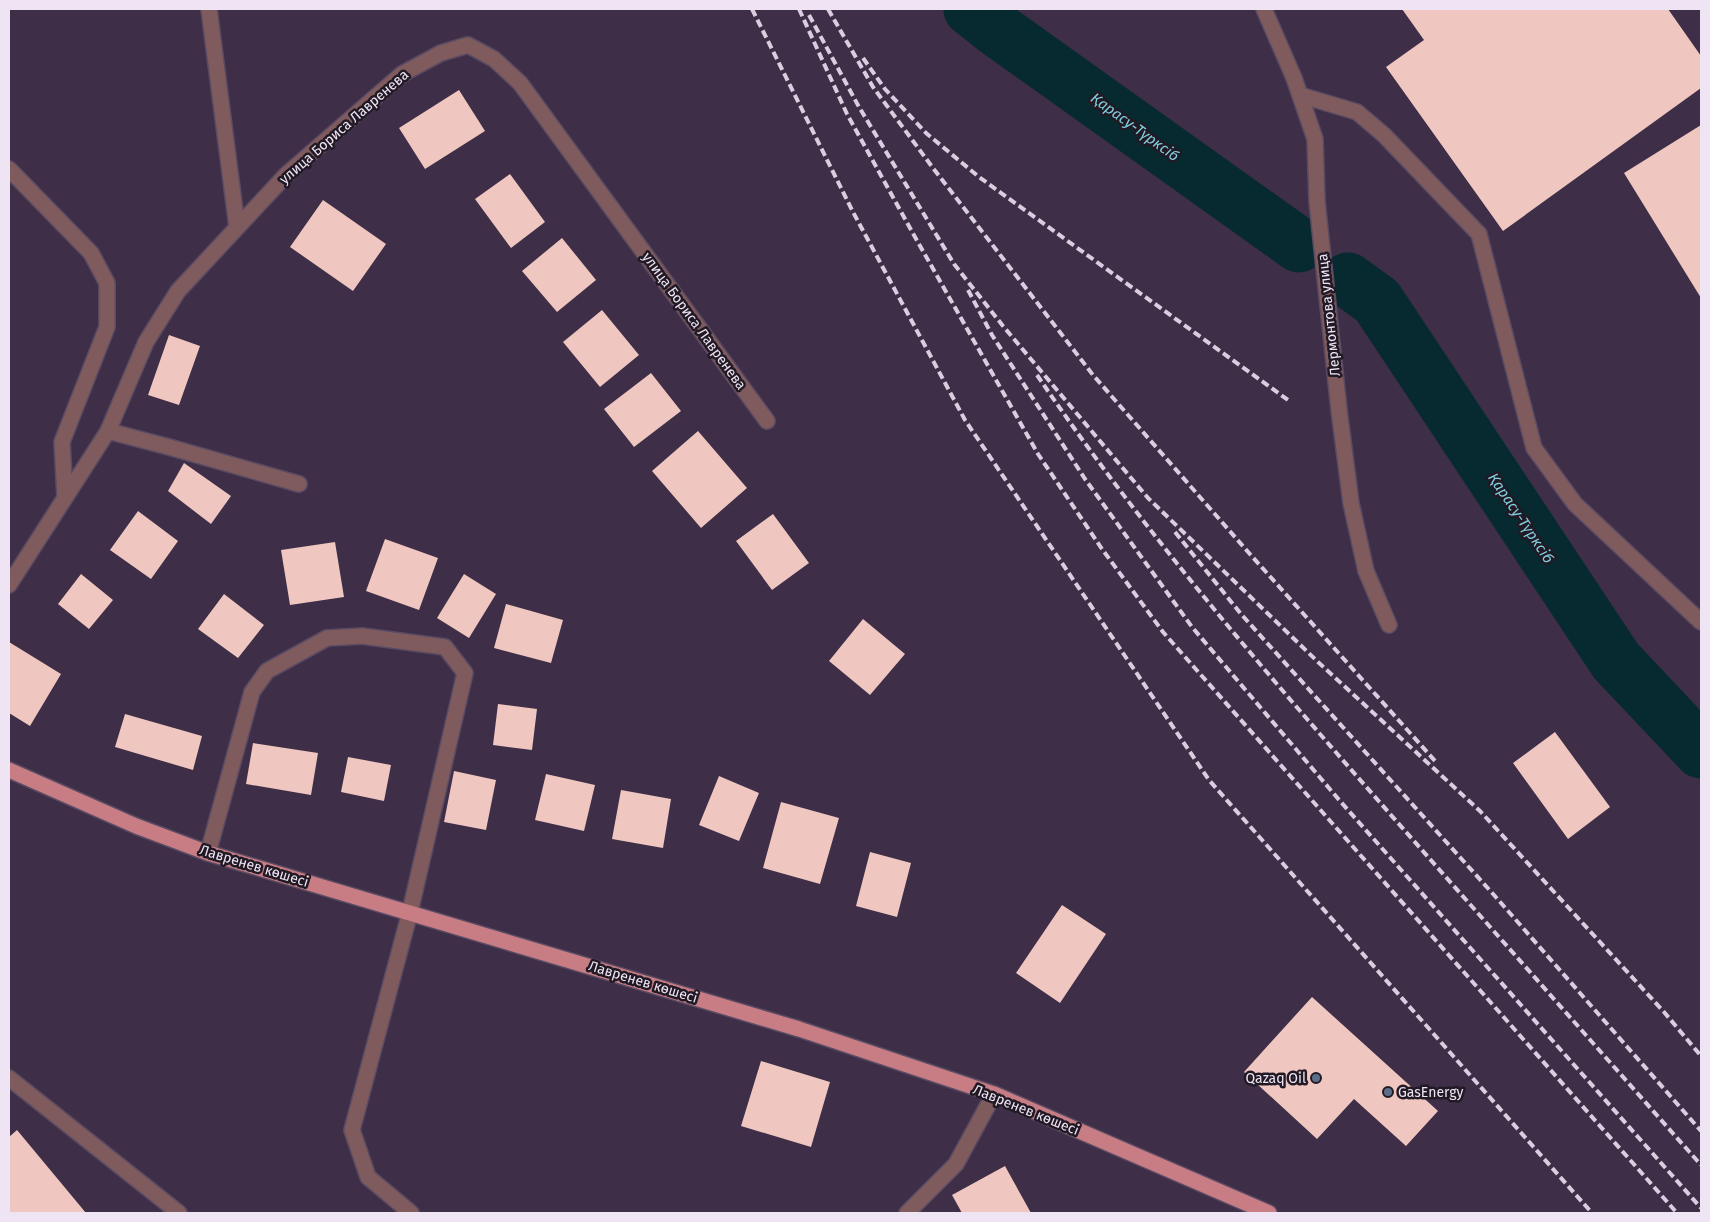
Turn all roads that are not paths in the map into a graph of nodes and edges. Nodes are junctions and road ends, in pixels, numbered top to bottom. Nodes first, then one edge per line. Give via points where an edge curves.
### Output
1 (209, 9) edge
2 (1264, 9) edge
3 (1300, 95) junction
4 (9, 169) edge
5 (238, 227) junction
6 (767, 421) dead end
7 (108, 430) junction
8 (299, 484) dead end
9 (65, 498) junction
10 (9, 585) edge
11 (1701, 622) edge
12 (1389, 625) dead end
13 (9, 770) edge
14 (208, 853) junction
15 (410, 912) junction
16 (9, 1078) edge
17 (994, 1094) junction
18 (910, 1212) edge
19 (179, 1213) edge
20 (410, 1213) edge
21 (1269, 1213) edge

1 - 5 street
2 - 3 street, Лермонтова улица
3 - 11 street via 1358,112 1479,234 1534,448 1575,504
3 - 12 street, Лермонтова улица via 1315,139 1318,211 1351,503 1366,571
4 - 9 street via 91,253 107,283 107,327 62,442
5 - 6 street, улица Бориса Лавренева via 286,174 402,74 441,53 468,45 494,59 520,82
5 - 7 street, улица Бориса Лавренева via 178,291 146,342
7 - 8 street
7 - 9 street, улица Бориса Лавренева
9 - 10 street, улица Бориса Лавренева
13 - 14 main road, Лавренев көшесі via 136,826
14 - 15 main road, Лавренев көшесі
14 - 15 street via 252,692 267,671 327,638 362,636 445,647 465,673
15 - 17 main road, Лавренев көшесі via 799,1029
15 - 20 street via 352,1130 368,1177
16 - 19 street
17 - 18 street via 956,1164
17 - 21 main road, Лавренев көшесі

